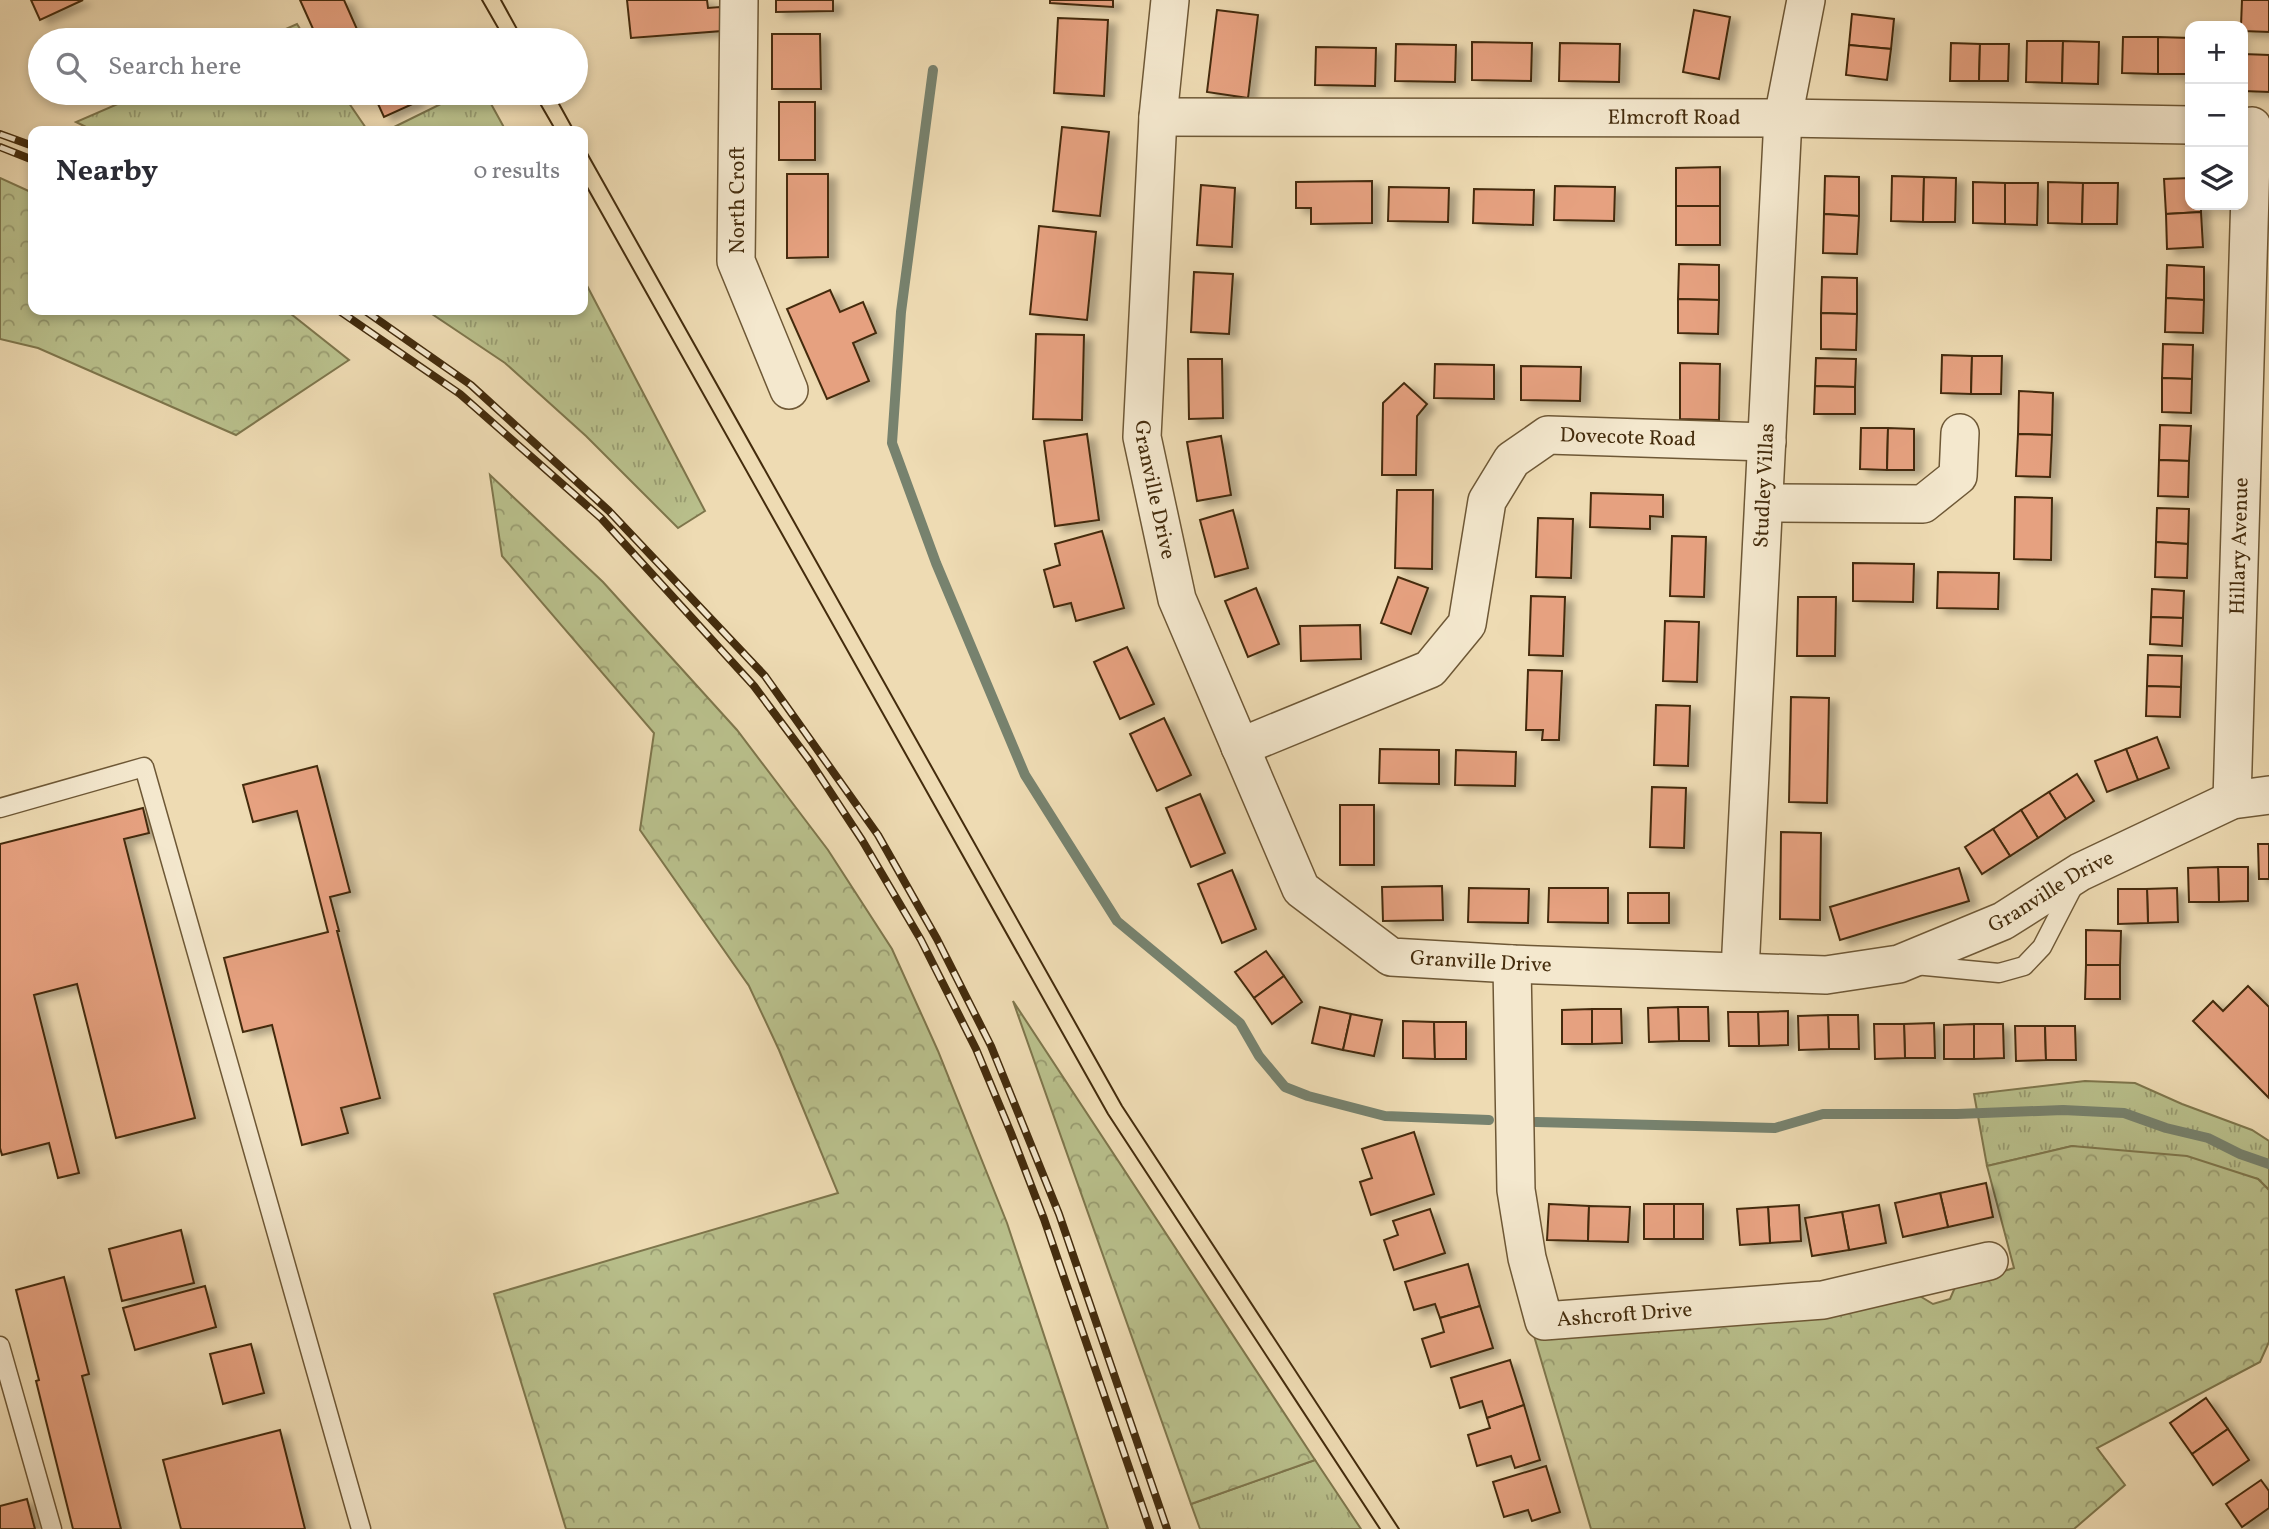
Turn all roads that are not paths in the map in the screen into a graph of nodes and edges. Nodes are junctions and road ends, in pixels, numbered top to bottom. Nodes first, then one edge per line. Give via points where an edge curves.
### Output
1 (739, 0) edge
2 (1170, 0) edge
3 (1806, 0) edge
4 (1158, 117) junction
5 (1783, 118) junction
6 (2185, 125) edge
7 (2255, 126) edge
8 (789, 390) dead end
9 (1960, 433) dead end
10 (1767, 442) junction
11 (1764, 503) junction
12 (1240, 747) junction
13 (2269, 795) edge
14 (2232, 800) junction
15 (0, 808) edge
16 (2080, 872) junction
17 (1512, 964) junction
18 (1899, 964) junction
19 (1740, 971) junction
20 (1989, 1261) dead end
21 (0, 1346) edge
22 (52, 1529) edge
23 (361, 1529) edge

1 - 8 street, North Croft via 736,261
2 - 4 street, Granville Drive
3 - 5 street, Studley Villas
4 - 5 street, Elmcroft Road
4 - 12 street, Granville Drive via 1142,437 1177,599
5 - 6 street, Elmcroft Road
5 - 10 street, Studley Villas
7 - 14 street, Hillary Avenue
9 - 11 street, Studley Villas via 1958,476 1923,504
10 - 11 street, Studley Villas
10 - 12 street, Dovecote Road via 1548,435 1512,460 1487,500 1467,624 1430,669
11 - 19 street, Studley Villas
12 - 17 street, Granville Drive via 1301,889 1391,957
13 - 14 street, Granville Drive
14 - 16 street, Granville Drive
15 - 23 lane via 144,767
16 - 18 street, Granville Drive via 2003,921
16 - 18 lane via 2042,947 2024,966 1999,974
17 - 19 street, Granville Drive
17 - 20 street, Ashcroft Drive via 1516,1190 1544,1321 1823,1300 1938,1285
18 - 19 street, Granville Drive via 1826,975
21 - 22 lane

